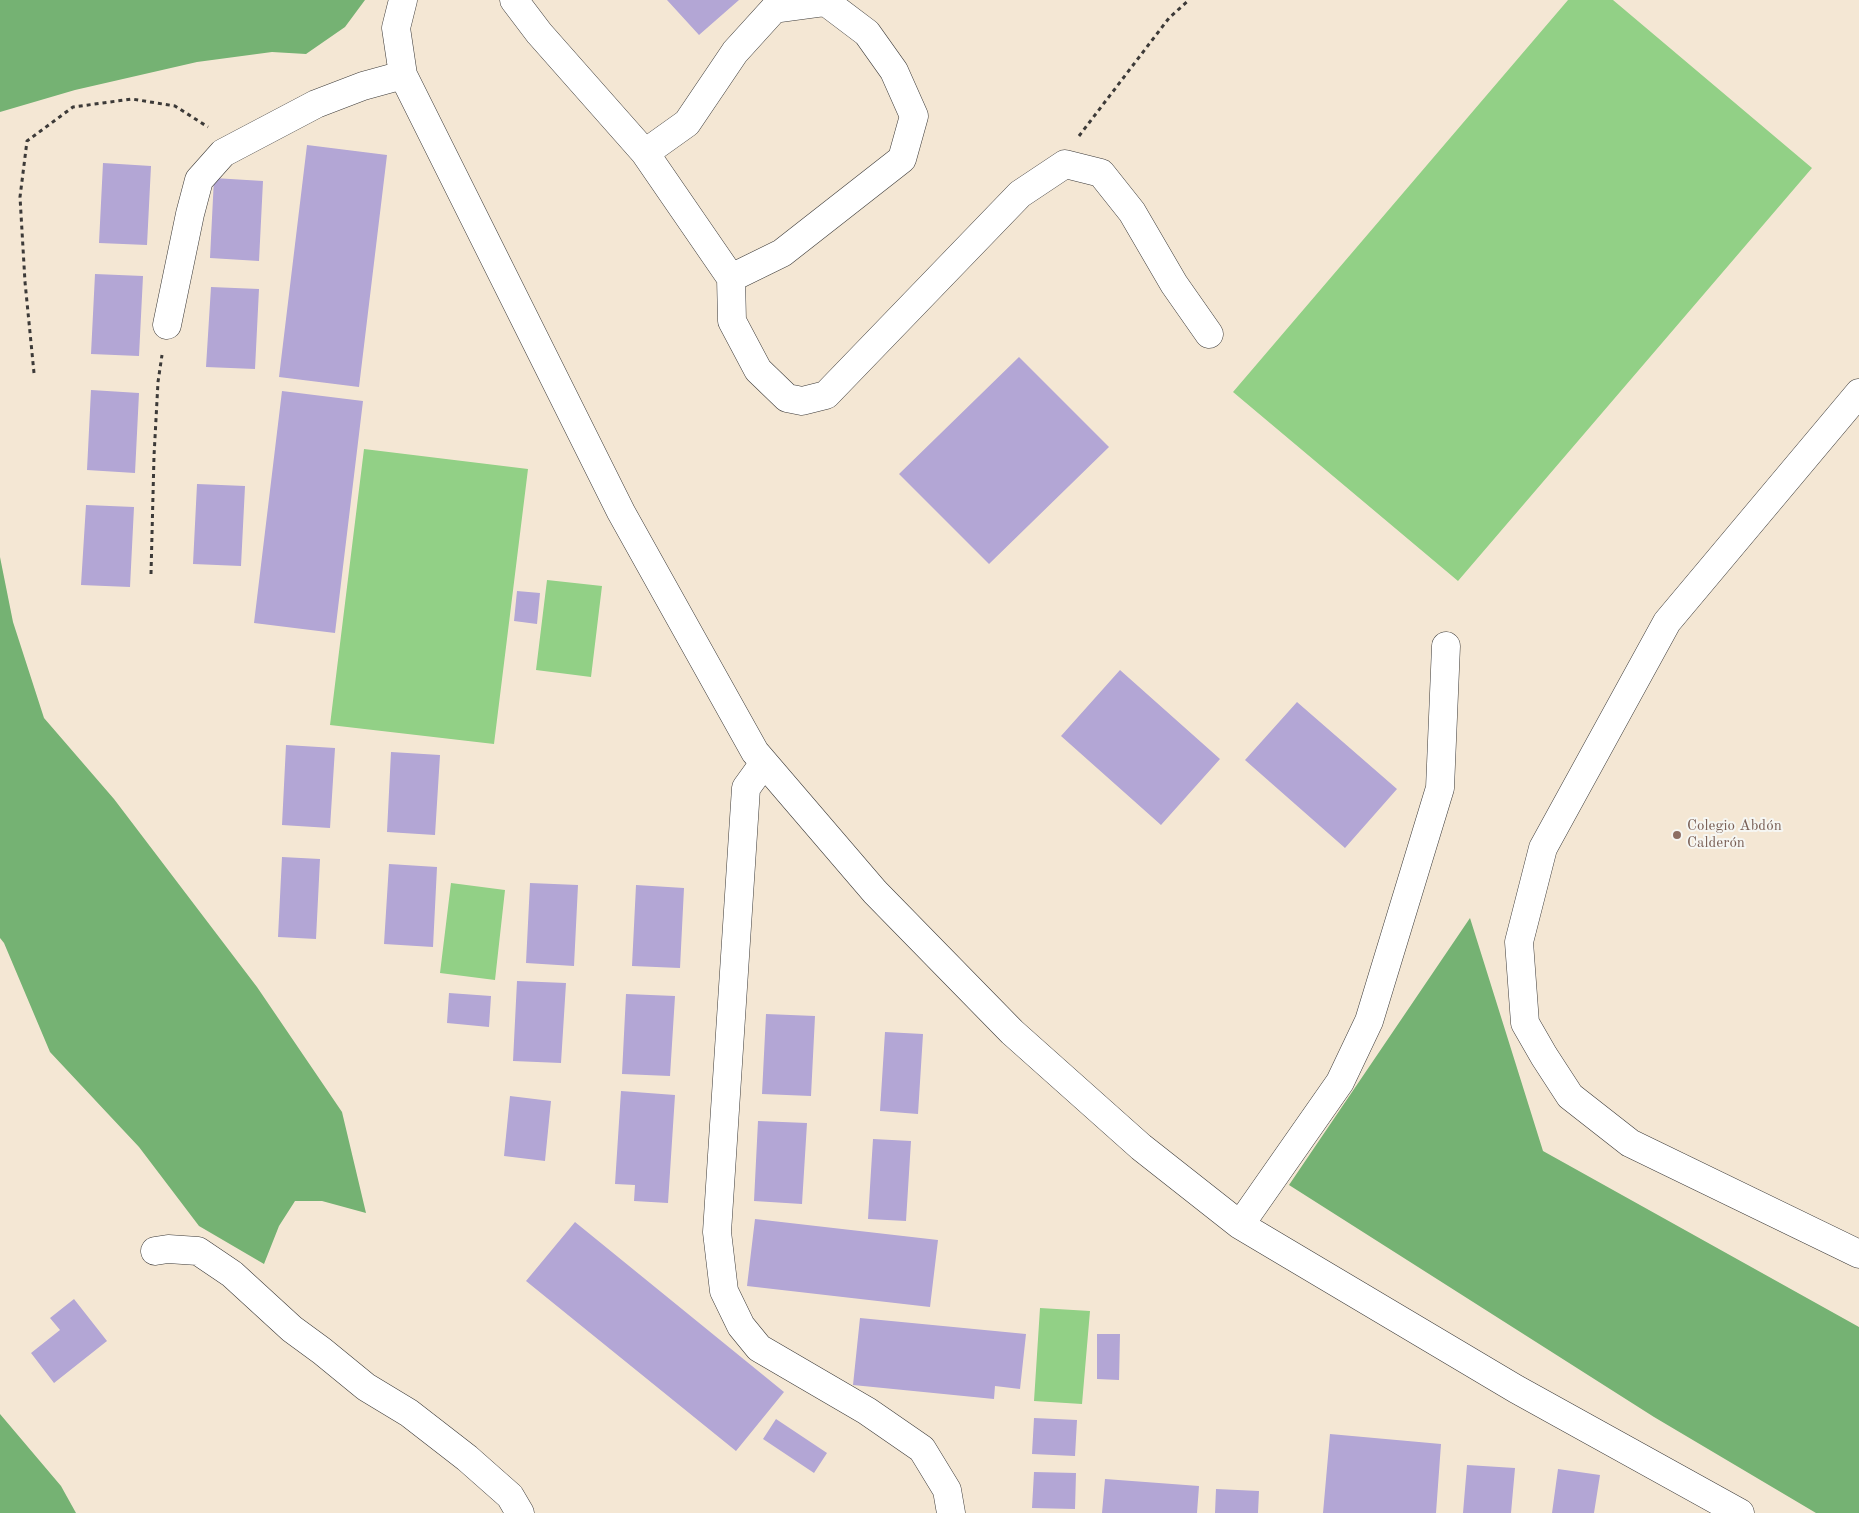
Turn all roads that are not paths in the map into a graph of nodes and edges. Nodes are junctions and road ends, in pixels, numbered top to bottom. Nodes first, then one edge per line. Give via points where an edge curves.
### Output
1 (403, 0) edge
2 (514, 0) edge
3 (403, 75) junction
4 (645, 153) junction
5 (731, 278) junction
6 (167, 325) road end
7 (1209, 334) dead end
8 (1859, 393) edge
9 (1446, 646) dead end
10 (764, 763) junction
11 (1240, 1225) junction
12 (155, 1251) dead end
13 (1859, 1254) edge
14 (520, 1513) edge
15 (951, 1513) edge
16 (1740, 1513) edge

1 - 3 street via 396,28
2 - 4 street
3 - 6 street via 316,104 223,153 199,180
3 - 10 street via 621,512 754,752
4 - 5 street
4 - 5 street via 686,123 735,52 774,9 826,2 866,33 894,71 914,116 902,159 782,253
5 - 7 street via 732,321 758,370 787,398 802,401 826,395 1020,194 1065,164 1102,173 1132,212 1174,284
8 - 13 street via 1666,622 1542,848 1519,942 1525,1023 1570,1096 1630,1143
9 - 11 street via 1440,788 1369,1021 1340,1082
10 - 11 street via 875,892 1012,1032 1141,1147
10 - 15 street via 746,788 717,1232 724,1291 742,1326 759,1348 866,1411 922,1449 947,1490
11 - 16 street via 1516,1388
12 - 14 street via 198,1251 232,1274 292,1329 366,1387 409,1413 467,1458 510,1496

